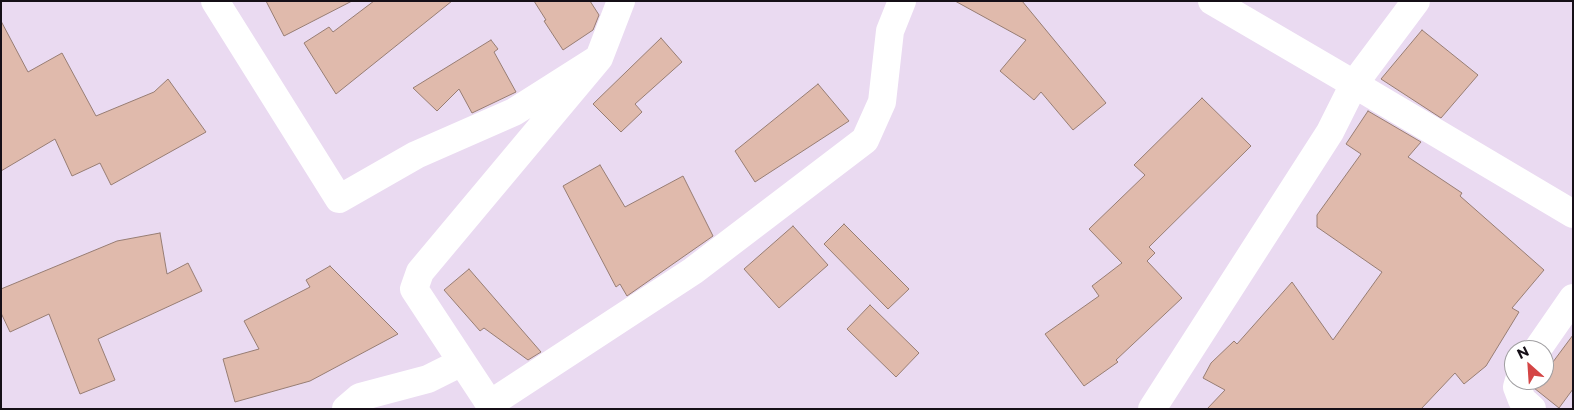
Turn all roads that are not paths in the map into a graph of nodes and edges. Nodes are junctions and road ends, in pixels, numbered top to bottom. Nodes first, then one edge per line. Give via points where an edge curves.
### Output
1 (215, 1) edge
2 (621, 1) edge
3 (902, 1) edge
4 (1212, 1) edge
5 (1416, 1) edge
6 (599, 58) junction
7 (1354, 84) junction
8 (1573, 214) edge
9 (1573, 298) edge
10 (1544, 340) edge
11 (462, 362) junction
12 (1518, 390) edge
13 (491, 407) edge
14 (346, 409) edge
15 (1152, 409) edge
16 (1532, 409) edge

1 - 6 street via 339,199 416,155 514,112
2 - 6 street
3 - 13 street via 890,32 882,102 865,140 693,271
4 - 7 street
5 - 7 street
6 - 11 street via 420,272 414,289
7 - 8 street
7 - 15 street via 1330,132
9 - 10 street
11 - 13 street
11 - 14 street via 428,378 360,398
12 - 16 street via 1522,400

